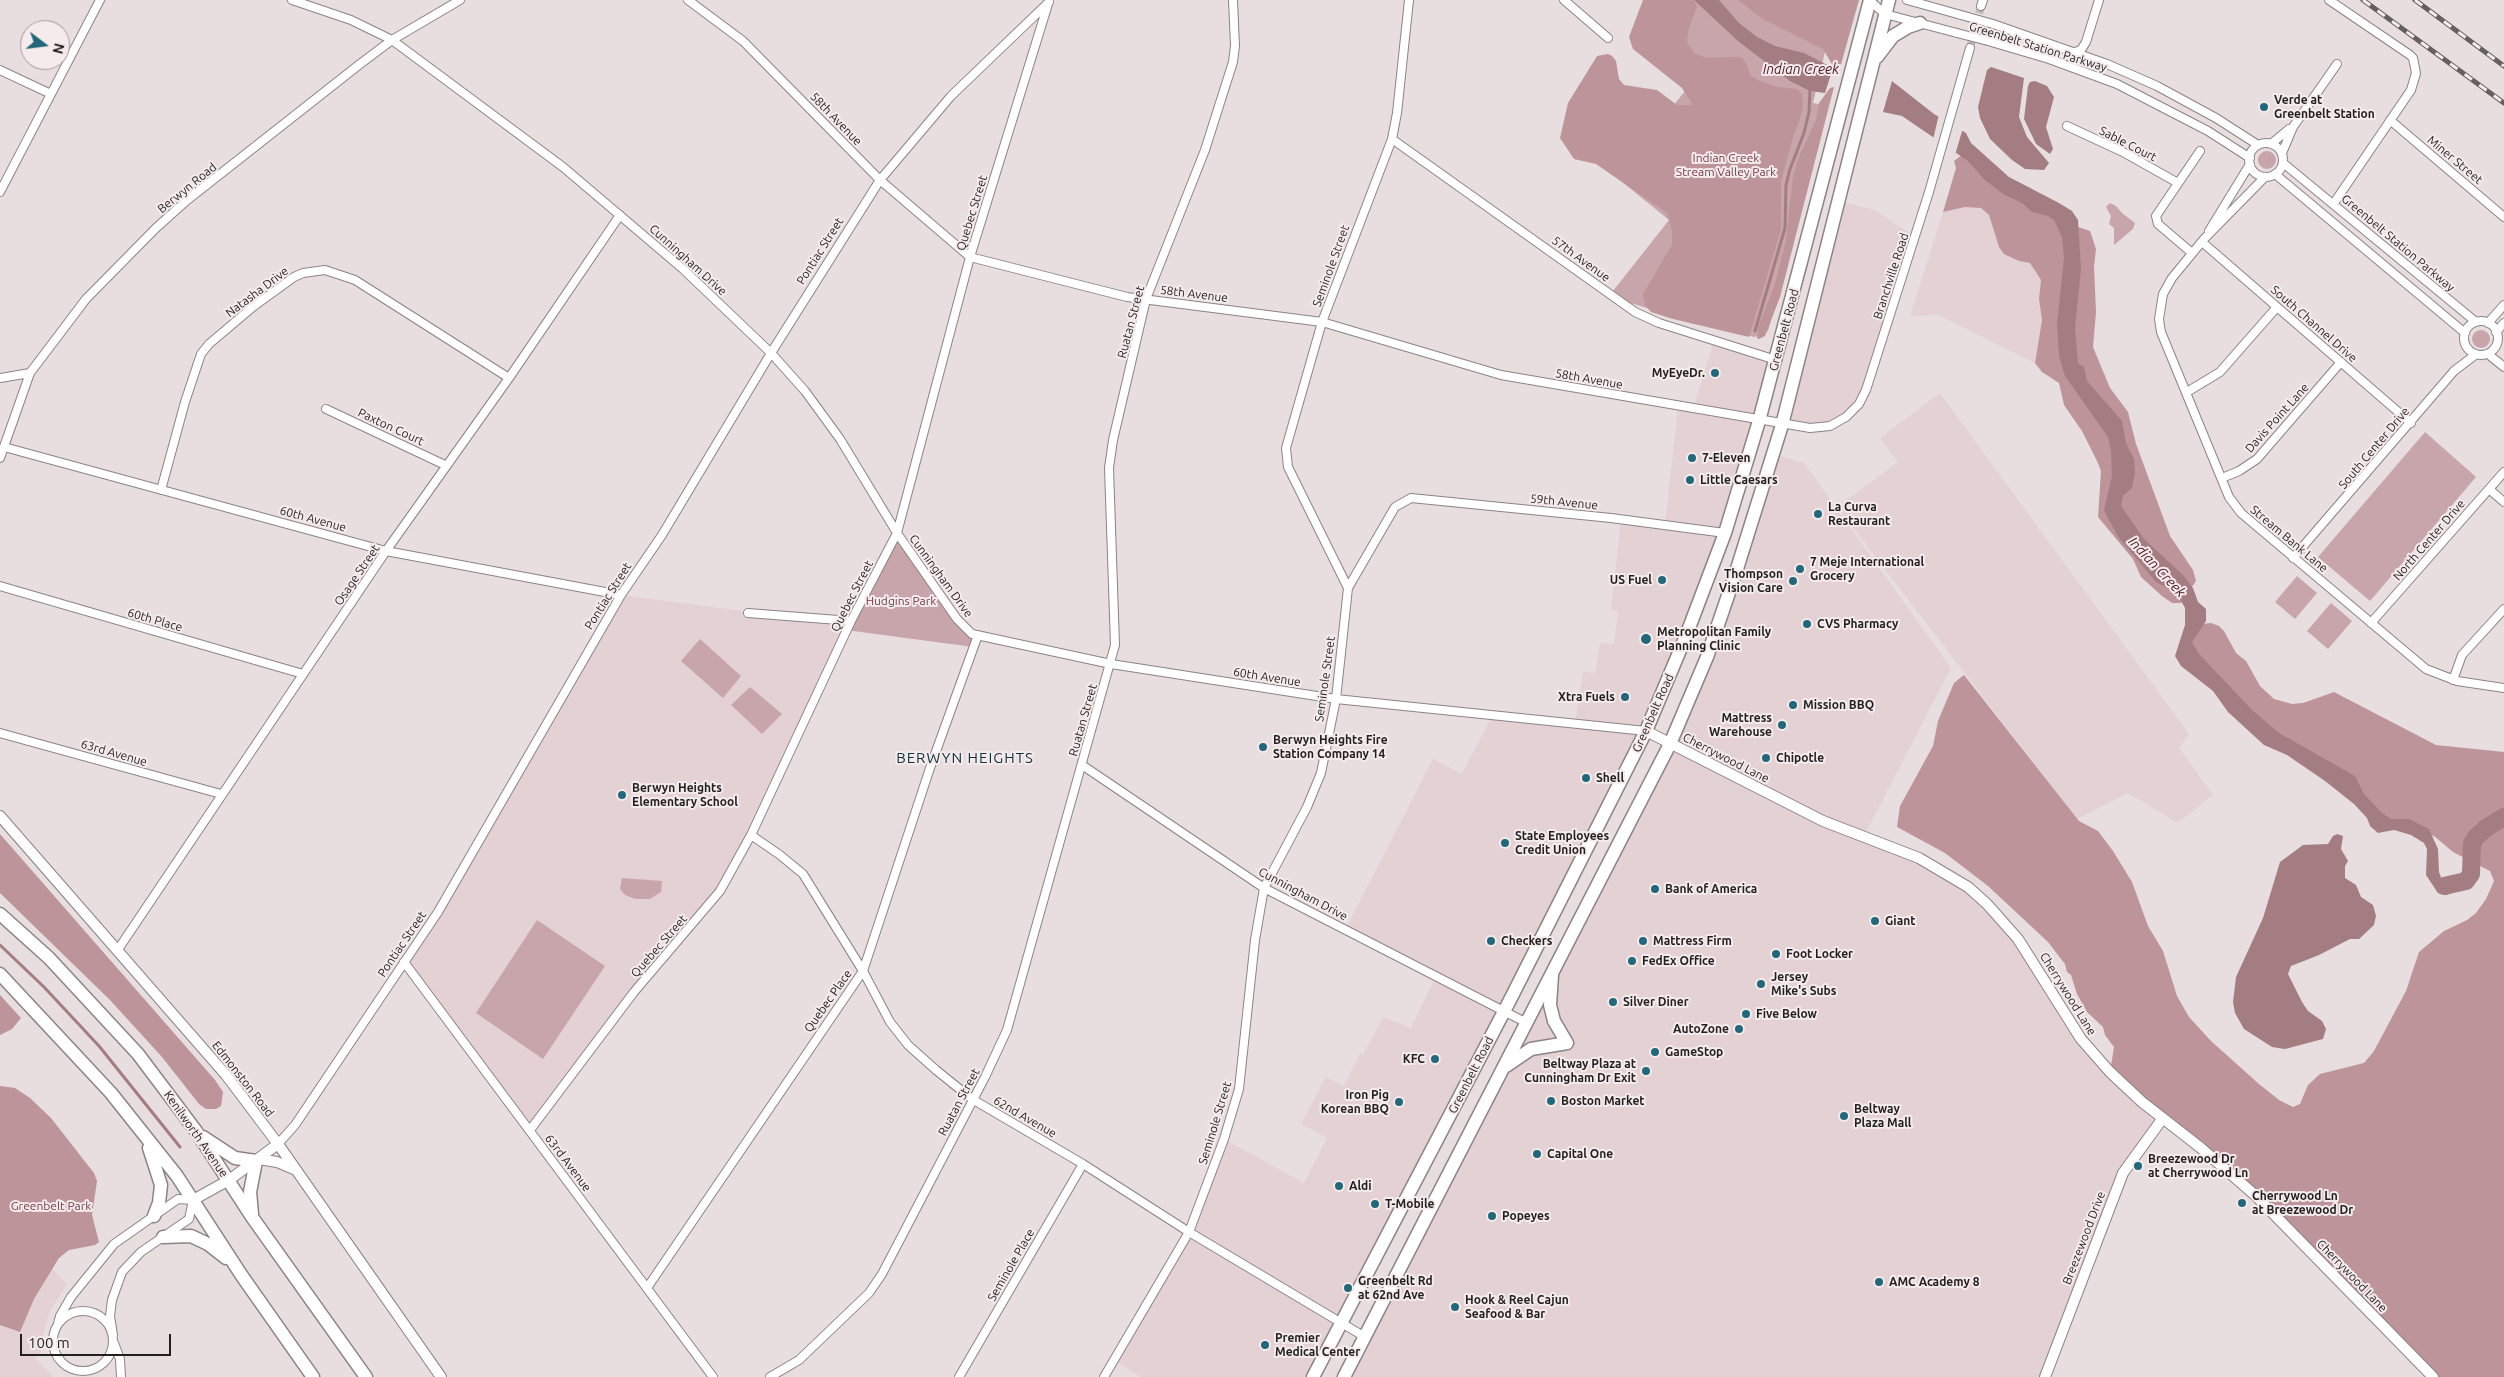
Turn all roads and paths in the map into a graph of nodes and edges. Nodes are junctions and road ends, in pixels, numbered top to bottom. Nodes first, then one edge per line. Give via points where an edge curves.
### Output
1 (100, 0) edge
2 (292, 0) edge
3 (460, 0) edge
4 (688, 0) edge
5 (1233, 0) edge
6 (1409, 0) edge
7 (1564, 0) edge
8 (1871, 0) edge
9 (1889, 0) edge
10 (1907, 0) edge
11 (2099, 0) edge
12 (2328, 0) edge
13 (1048, 1) edge
14 (1885, 14) junction
15 (1920, 23) junction
16 (1608, 38) dead end
17 (392, 40) junction
18 (1970, 48) tunnel mouth
19 (2075, 52) junction
20 (1874, 61) junction
21 (2337, 64) dead end
22 (0, 70) edge
23 (50, 94) junction
24 (2390, 120) junction
25 (2067, 126) dead end
26 (2293, 127) junction
27 (1392, 139) junction
28 (2271, 144) junction
29 (2258, 145) junction
30 (2200, 151) dead end
31 (2282, 153) junction
32 (2250, 161) junction
33 (2283, 163) junction
34 (2275, 174) junction
35 (2265, 177) junction
36 (880, 180) junction
37 (2178, 183) junction
38 (0, 192) edge
39 (2334, 203) junction
40 (620, 215) junction
41 (2504, 217) edge
42 (2203, 240) junction
43 (2192, 254) junction
44 (970, 257) junction
45 (1146, 299) junction
46 (2504, 305) edge
47 (2277, 307) junction
48 (1322, 322) junction
49 (2476, 322) junction
50 (2488, 323) junction
51 (2504, 323) edge
52 (2496, 332) junction
53 (2465, 333) junction
54 (2497, 343) junction
55 (2504, 349) edge
56 (771, 353) junction
57 (2488, 354) junction
58 (2475, 355) junction
59 (1776, 360) junction
60 (2341, 362) junction
61 (2504, 367) edge
62 (30, 373) junction
63 (0, 378) edge
64 (509, 378) junction
65 (2187, 392) junction
66 (326, 409) dead end
67 (1759, 421) junction
68 (2411, 422) junction
69 (1782, 425) junction
70 (4, 447) junction
71 (0, 458) edge
72 (445, 465) junction
73 (2504, 472) edge
74 (2222, 478) junction
75 (2489, 489) junction
76 (161, 490) junction
77 (2504, 502) edge
78 (896, 533) junction
79 (1725, 533) junction
80 (386, 551) junction
81 (2293, 558) junction
82 (0, 586) edge
83 (1348, 588) junction
84 (621, 596) junction
85 (2504, 609) edge
86 (748, 613) dead end
87 (851, 621) junction
88 (2371, 624) junction
89 (978, 635) junction
90 (1111, 664) junction
91 (303, 674) junction
92 (2453, 680) junction
93 (2504, 688) edge
94 (1336, 699) junction
95 (1646, 731) junction
96 (0, 733) edge
97 (1670, 744) junction
98 (1082, 765) junction
99 (221, 794) junction
100 (0, 816) edge
101 (751, 835) junction
102 (1264, 888) junction
103 (0, 914) edge
104 (117, 951) junction
105 (404, 962) junction
106 (1553, 968) junction
107 (863, 971) junction
108 (0, 974) edge
109 (1504, 1011) junction
110 (1525, 1022) junction
111 (1499, 1073) junction
112 (972, 1100) junction
113 (2163, 1118) junction
114 (530, 1130) junction
115 (196, 1131) junction
116 (141, 1132) junction
117 (278, 1144) junction
118 (257, 1160) junction
119 (1083, 1164) junction
120 (296, 1170) junction
121 (228, 1180) junction
122 (194, 1200) junction
123 (154, 1216) junction
124 (252, 1217) junction
125 (1189, 1232) junction
126 (163, 1237) junction
127 (242, 1276) junction
128 (647, 1288) junction
129 (58, 1324) junction
130 (1341, 1324) junction
131 (1365, 1337) junction
132 (113, 1339) junction
133 (78, 1374) edge
134 (121, 1377) edge
135 (313, 1377) edge
136 (366, 1377) edge
137 (441, 1377) edge
138 (713, 1377) edge
139 (770, 1377) edge
140 (959, 1377) edge
141 (1104, 1377) edge
142 (1313, 1377) edge
143 (1344, 1377) edge
144 (2045, 1377) edge
145 (2433, 1377) edge

1 - 23 street
2 - 17 street, Cunningham Drive via 351,20
3 - 17 street, Berwyn Road
4 - 36 street, 58th Avenue via 743,41
5 - 45 street, Ruatan Street via 1235,46 1226,88
6 - 27 street, Seminole Street
7 - 16 street
8 - 14 street, Greenbelt Station Parkway
8 - 59 main road, Greenbelt Road
9 - 14 main road, Greenbelt Road
10 - 19 street, Greenbelt Station Parkway, bridge via 1993,24
11 - 19 street via 2086,42 2081,50
12 - 24 street via 2413,58 2415,82
13 - 36 street, Pontiac Street via 951,96
13 - 44 street, Quebec Street
14 - 15 street, Greenbelt Station Parkway
14 - 20 main road, Greenbelt Road
15 - 20 main road via 1893,36
15 - 32 street, Greenbelt Station Parkway, bridge via 2049,59 2117,84 2208,131
17 - 40 street, Cunningham Drive via 563,167
17 - 62 street, Berwyn Road via 171,214 86,299
18 - 69 street, Branchville Road via 1952,117 1863,398 1852,412 1830,426
19 - 29 street, Greenbelt Station Parkway via 2157,86
20 - 69 main road, Greenbelt Road
21 - 26 street
22 - 23 street
23 - 38 street
24 - 39 street
24 - 41 street, Miner Street
25 - 37 street, Sable Court
26 - 28 street
26 - 31 street
27 - 48 street, Seminole Street
27 - 59 street, 57th Avenue via 1644,318
28 - 29 street
28 - 31 street
29 - 32 street
30 - 37 street
31 - 33 street
32 - 35 street via 2257,174
32 - 42 street, Stream Bank Lane
33 - 34 street
33 - 39 street, Greenbelt Station Parkway
34 - 35 street
34 - 53 street, Greenbelt Station Parkway
35 - 42 street, Stream Bank Lane
36 - 44 street, 58th Avenue
36 - 56 street, Pontiac Street
37 - 43 street via 2157,212 2156,220
39 - 49 street, Greenbelt Station Parkway
40 - 56 street, Cunningham Drive via 684,268
40 - 64 street, Osage Street
42 - 43 street, Stream Bank Lane
42 - 47 street, South Channel Drive
43 - 65 street, Stream Bank Lane via 2165,288 2159,319 2161,332
44 - 45 street, 58th Avenue
44 - 78 street, Quebec Street
45 - 48 street, 58th Avenue
45 - 90 street, Ruatan Street via 1113,440 1110,468 1115,634
46 - 50 street
47 - 60 street, South Channel Drive
47 - 65 street via 2220,372
48 - 67 street, 58th Avenue via 1501,375
48 - 83 street, Seminole Street via 1285,457
49 - 50 street
49 - 53 street
50 - 52 street
51 - 52 street
52 - 54 street
53 - 58 street via 2466,347
54 - 55 street
54 - 57 street
56 - 78 street, Cunningham Drive via 840,438
56 - 84 street, Pontiac Street via 662,535
57 - 58 street
57 - 61 street
58 - 68 street, South Center Drive via 2454,371
59 - 67 main road, Greenbelt Road
60 - 68 street, South Channel Drive
60 - 74 street, Davis Point Lane via 2257,459 2239,472
62 - 63 street
62 - 70 street, Berwyn Road
64 - 72 street, Osage Street
64 - 76 street, Natasha Drive via 355,280 325,270 303,273 254,306 201,354
65 - 74 street, Stream Bank Lane
66 - 72 street, Paxton Court
67 - 69 street, Branchville Road
67 - 79 main road, Greenbelt Road
68 - 81 street, South Center Drive
69 - 97 main road, Greenbelt Road via 1717,631
70 - 71 street, Berwyn Road
70 - 76 street, 60th Avenue
72 - 80 street, Osage Street
73 - 75 street, North Center Drive
74 - 81 street, Stream Bank Lane via 2240,513
75 - 77 street
75 - 88 street, North Center Drive
76 - 80 street, 60th Avenue
78 - 87 street, Quebec Street
78 - 89 street, Cunningham Drive via 957,619 968,631
79 - 83 street, 59th Avenue via 1418,497 1395,507
79 - 95 main road, Greenbelt Road
80 - 84 street, 60th Avenue
80 - 91 street, Osage Street
81 - 88 street, Stream Bank Lane
82 - 91 street, 60th Place
83 - 94 street, Seminole Street
84 - 105 street, Pontiac Street via 464,869
85 - 92 street via 2462,655
86 - 87 street
87 - 101 street, Quebec Street
88 - 92 street, Stream Bank Lane via 2426,669
89 - 90 street, 60th Avenue
89 - 107 street, Quebec Place
90 - 94 street, 60th Avenue
90 - 98 street, Ruatan Street
91 - 99 street, Osage Street
92 - 93 street, Stream Bank Lane
94 - 95 street, 60th Avenue
94 - 102 street, Seminole Street via 1317,784
95 - 97 street, Cherrywood Lane
95 - 109 main road, Greenbelt Road
96 - 99 street, 63rd Avenue
97 - 106 main road, Greenbelt Road
97 - 113 street, Cherrywood Lane via 1823,821 1919,858 1968,887 2018,939 2081,1039 2126,1088
98 - 102 street, Cunningham Drive
98 - 112 street, Ruatan Street via 1007,1030
99 - 104 street, Osage Street
100 - 104 street, Edmonston Road
101 - 107 street, 62nd Avenue via 803,874
101 - 114 street, Quebec Street via 720,891 634,992
102 - 109 street, Cunningham Drive
102 - 125 street, Seminole Street via 1255,940 1239,1089
103 - 115 main road, Kenilworth Avenue via 49,958 138,1054
104 - 117 street, Edmonston Road via 226,1075
105 - 114 street, 63rd Avenue
105 - 117 street, Pontiac Street via 295,1125
106 - 110 main road, Greenbelt Road
106 - 111 main road via 1550,1006 1554,1021 1567,1043 1531,1048
107 - 112 street, 62nd Avenue via 899,1035
107 - 128 street, Quebec Place
108 - 116 main road via 104,1086
109 - 110 street, Cunningham Drive
109 - 130 main road, Greenbelt Road
110 - 111 main road, Greenbelt Road
111 - 131 main road, Greenbelt Road
112 - 119 street, 62nd Avenue
112 - 139 street, Ruatan Street via 882,1274 869,1293 799,1360
113 - 144 street, Breezewood Drive via 2123,1173
113 - 145 street, Cherrywood Lane via 2256,1196
114 - 128 street, 63rd Avenue
115 - 118 main road via 224,1153 235,1158
115 - 121 main road, Kenilworth Avenue
116 - 122 main road
116 - 123 main road via 161,1179
117 - 118 street, Pontiac Street
117 - 120 street, Edmonston Road
118 - 120 street
118 - 121 street, Pontiac Street
118 - 124 main road via 250,1192
119 - 125 street, 62nd Avenue
119 - 140 street, Seminole Place
120 - 137 street, Edmonston Road
121 - 122 street, Pontiac Street
121 - 124 main road, Kenilworth Avenue
122 - 123 street via 178,1199
122 - 126 street via 189,1219
122 - 127 main road
123 - 129 street via 126,1234 104,1255 71,1297
124 - 136 main road, Kenilworth Avenue
125 - 130 street, 62nd Avenue
125 - 141 street, Seminole Street
126 - 127 main road via 183,1235 198,1239 220,1252
126 - 132 street via 134,1257 122,1272 112,1300
127 - 135 main road
128 - 138 street, 63rd Avenue
129 - 132 street via 70,1314 89,1312 106,1321
129 - 133 street via 53,1340 56,1354 63,1364
130 - 131 street, 62nd Avenue
130 - 142 main road, Greenbelt Road
131 - 143 main road, Greenbelt Road
132 - 133 street via 109,1357 103,1364
132 - 134 street via 120,1359

